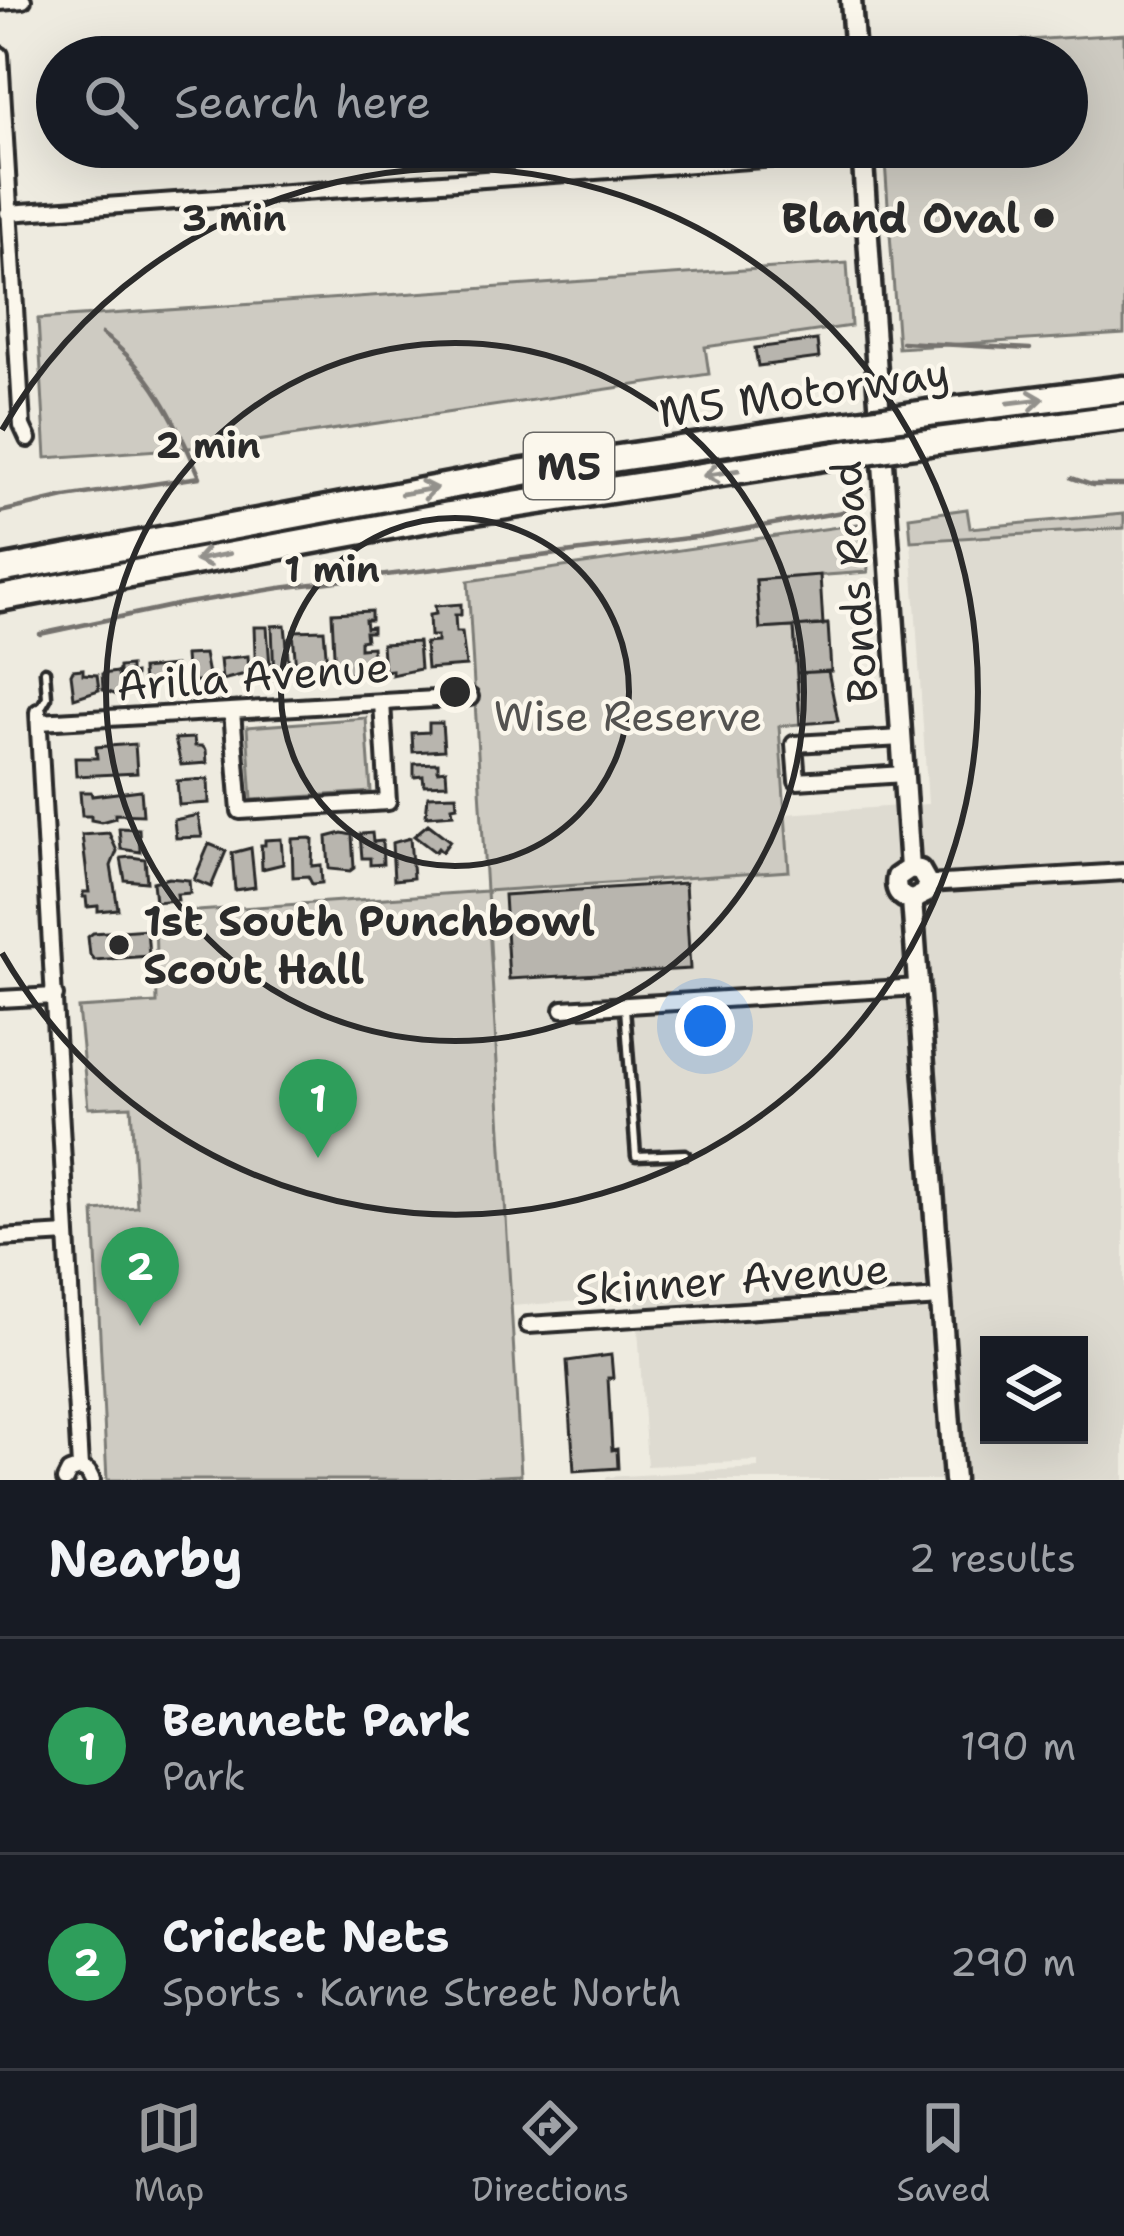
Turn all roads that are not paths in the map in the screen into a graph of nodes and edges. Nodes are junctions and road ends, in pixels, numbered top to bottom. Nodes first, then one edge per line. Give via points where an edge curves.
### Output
1 (22, 0) edge
2 (851, 0) edge
3 (0, 2) edge
4 (854, 36) edge
5 (0, 55) edge
6 (1, 99) edge
7 (618, 168) edge
8 (863, 168) edge
9 (8, 213) junction
10 (6, 289) edge
11 (1124, 389) edge
12 (1124, 417) edge
13 (1124, 428) edge
14 (28, 440) dead end
15 (929, 442) junction
16 (0, 570) edge
17 (0, 598) edge
18 (45, 671) dead end
19 (470, 697) dead end
20 (382, 702) junction
21 (232, 710) junction
22 (38, 717) junction
23 (902, 738) junction
24 (904, 774) junction
25 (910, 868) junction
26 (1124, 872) edge
27 (928, 884) junction
28 (913, 901) junction
29 (919, 987) junction
30 (55, 996) junction
31 (0, 999) edge
32 (625, 1005) junction
33 (563, 1009) dead end
34 (685, 1154) dead end
35 (67, 1234) junction
36 (0, 1238) edge
37 (941, 1298) junction
38 (528, 1325) dead end
39 (80, 1468) junction
40 (65, 1480) edge
41 (92, 1480) edge
42 (954, 1480) edge

1 - 3 street
2 - 4 main road
5 - 6 street
6 - 9 street
7 - 9 street
8 - 23 main road, Bonds Road
9 - 10 street
10 - 14 street
16 -> 11 highway, M5 Motorway / M5, bridge via 524,472
12 - 15 highway, M5 Motorway / M5
13 - 15 highway, M5
15 -> 17 highway, M5 Motorway / M5, bridge via 449,515
18 - 22 lane
19 - 20 street, Arilla Avenue
20 - 21 street, Arilla Avenue
20 - 21 street via 388,802 240,811
21 - 22 street, Arilla Avenue
22 - 30 street
23 - 24 main road, Bonds Road
23 - 24 street via 794,744 797,781
24 - 25 main road, Bonds Road
25 - 27 main road
25 - 28 main road via 896,888
26 - 27 street
27 - 28 main road
28 - 29 main road
29 - 32 street
29 - 37 main road
30 - 31 street
30 - 35 street
32 - 33 street
32 - 34 lane via 636,1156
35 - 36 street
35 - 39 street
37 - 38 street, Skinner Avenue
37 - 42 main road
39 - 40 street
39 - 41 street

